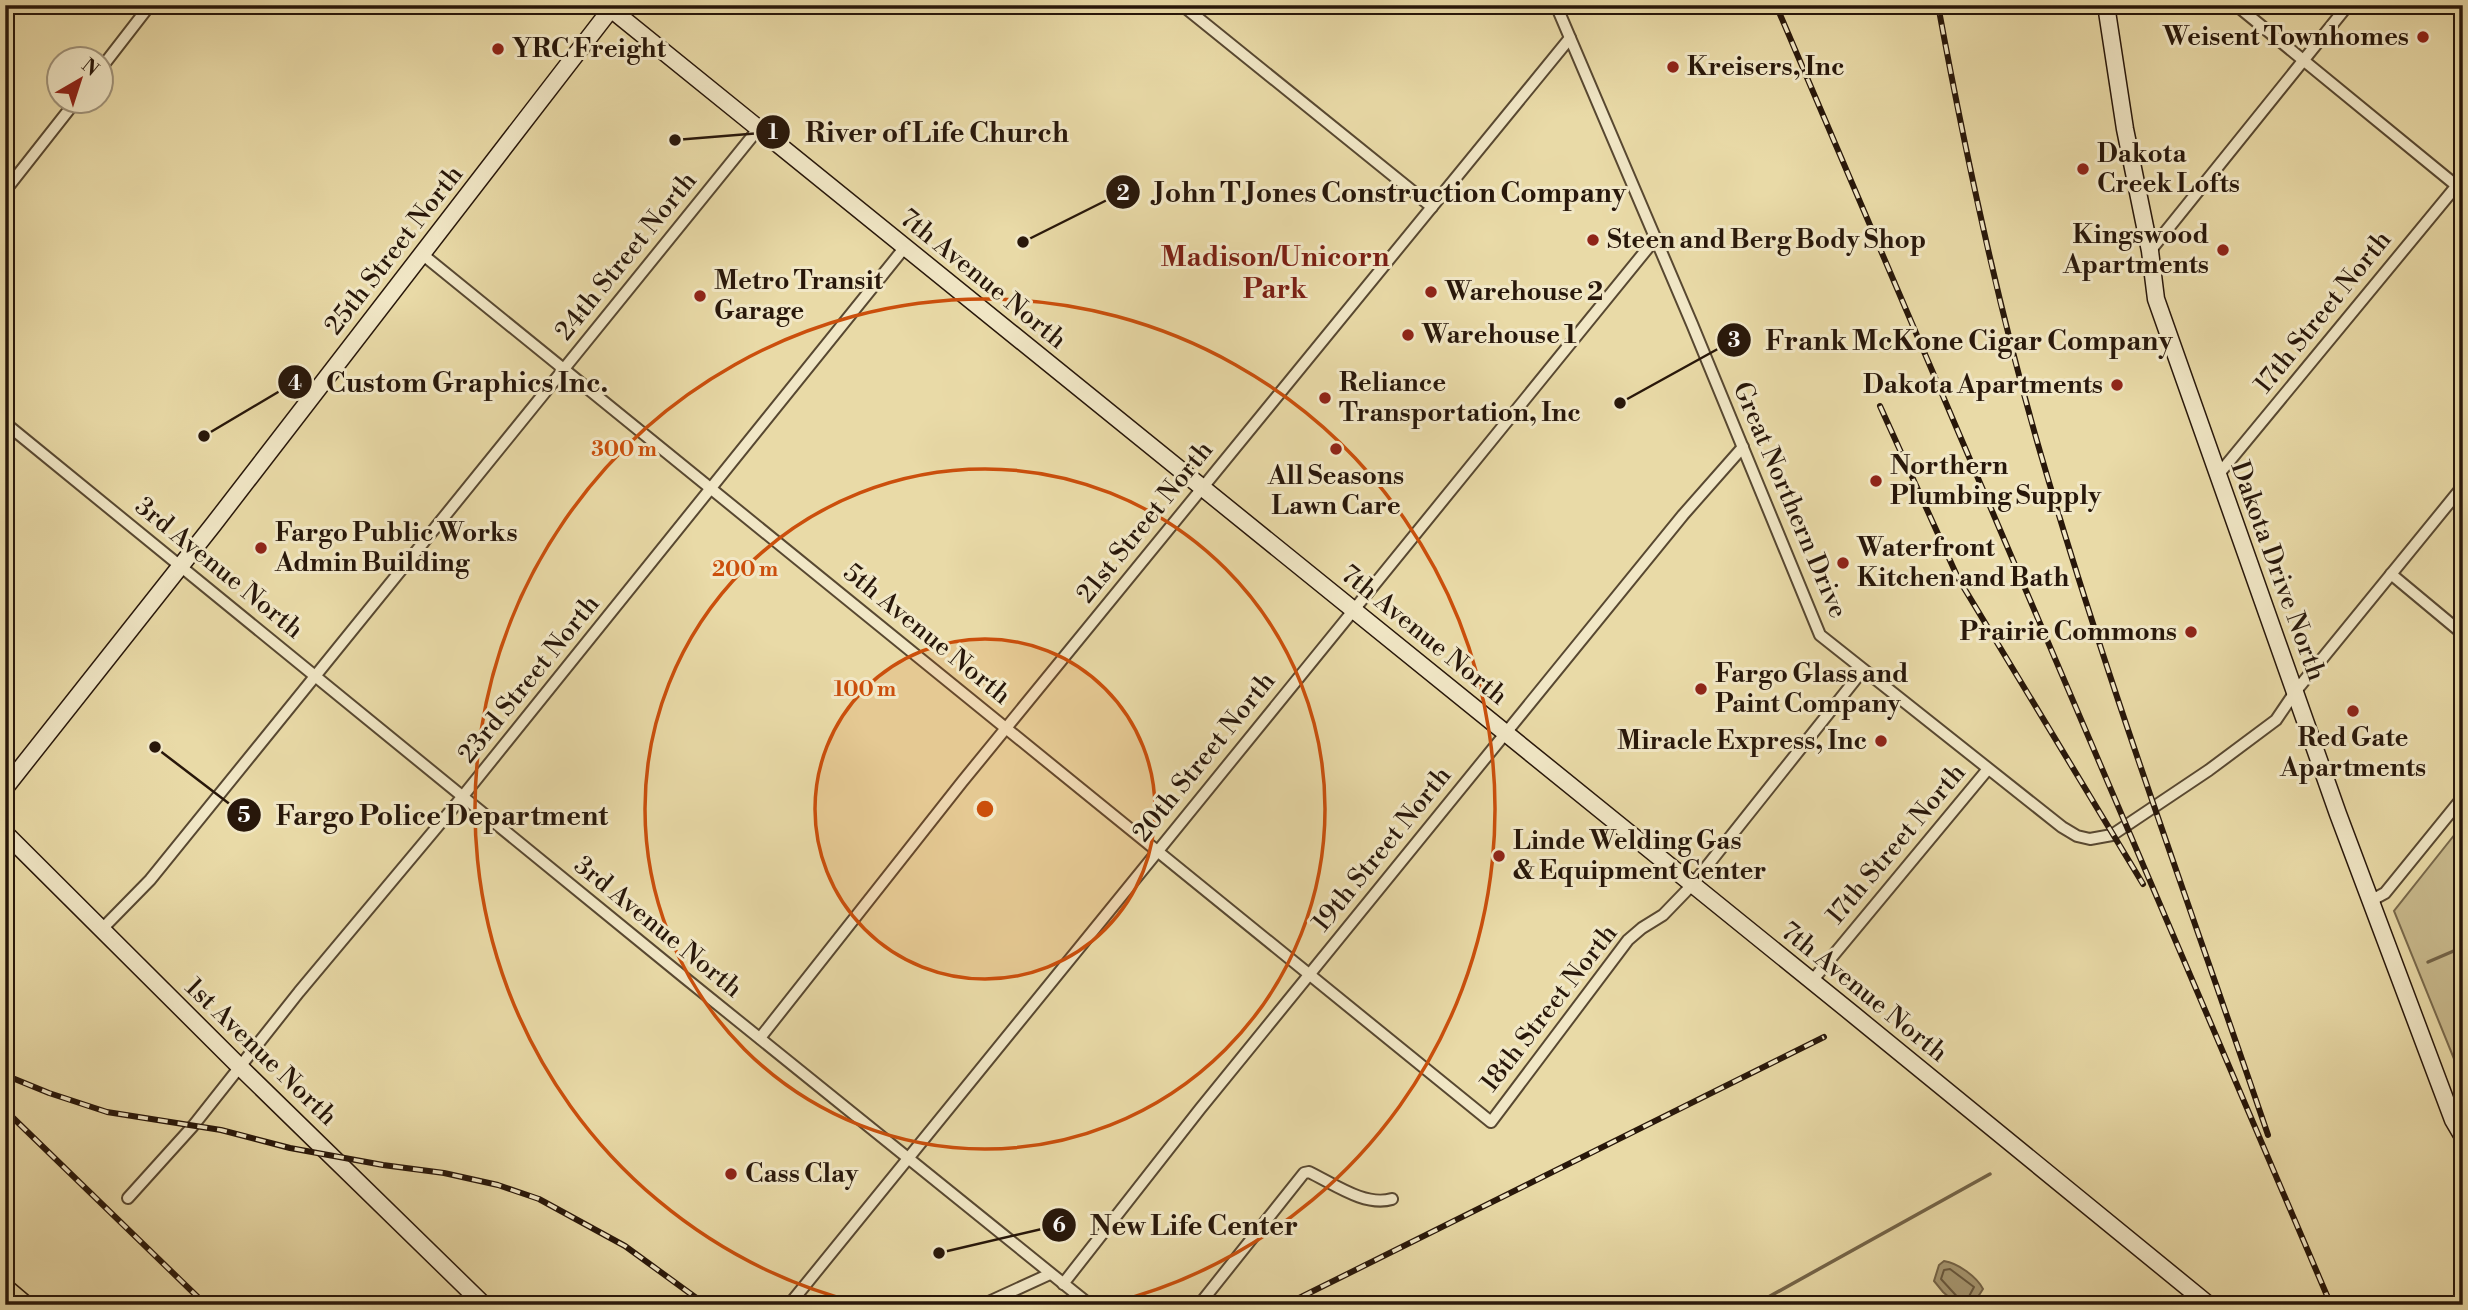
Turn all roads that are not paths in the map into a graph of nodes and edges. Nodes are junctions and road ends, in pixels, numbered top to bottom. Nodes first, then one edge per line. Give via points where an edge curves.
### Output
1 (150, 5) edge
2 (1182, 5) edge
3 (1556, 5) edge
4 (2106, 5) edge
5 (2236, 5) edge
6 (2348, 5) edge
7 (610, 7) edge
8 (1570, 38) junction
9 (116, 49) edge
10 (2303, 61) junction
11 (64, 116) edge
12 (759, 128) junction
13 (2461, 185) edge
14 (5, 191) edge
15 (1432, 206) junction
16 (1656, 238) junction
17 (905, 247) junction
18 (2151, 251) junction
19 (422, 254) junction
20 (564, 369) junction
21 (5, 422) edge
22 (1743, 447) junction
23 (2218, 475) junction
24 (2463, 486) edge
25 (1202, 487) junction
26 (711, 488) junction
27 (181, 566) junction
28 (2391, 574) junction
29 (1353, 609) junction
30 (2463, 634) edge
31 (1863, 670) junction
32 (315, 676) junction
33 (2295, 692) junction
34 (1006, 728) junction
35 (1506, 733) junction
36 (1988, 769) junction
37 (5, 788) edge
38 (463, 796) junction
39 (2463, 797) edge
40 (5, 833) edge
41 (1157, 850) junction
42 (1692, 885) junction
43 (2372, 900) junction
44 (102, 929) junction
45 (1309, 974) junction
46 (1812, 981) junction
47 (760, 1038) junction
48 (239, 1066) junction
49 (1491, 1122) joint
50 (2463, 1137) edge
51 (907, 1159) junction
52 (128, 1198) dead end
53 (1392, 1199) dead end
54 (1050, 1274) junction
55 (1063, 1284) junction
56 (5, 1288) edge
57 (25, 1305) edge
58 (484, 1305) edge
59 (789, 1305) edge
60 (982, 1305) edge
61 (1090, 1305) edge
62 (1199, 1305) edge
63 (2209, 1305) edge

1 - 9 street
2 - 15 street
3 - 8 street, Great Northern Drive
4 - 18 main road, Dakota Drive North via 2125,129
5 - 10 street
6 - 10 street
7 - 12 main road, 7th Avenue North
7 - 19 main road, 25th Street North
8 - 15 street, 21st Street North
8 - 16 street, Great Northern Drive
10 - 13 street
10 - 18 street
11 - 14 street
12 - 17 main road, 7th Avenue North
12 - 20 street, 24th Street North
13 - 23 street, 17th Street North
15 - 25 street, 21st Street North
16 - 22 street, Great Northern Drive
16 - 29 street, 20th Street North
17 - 25 main road, 7th Avenue North
17 - 26 street, 23rd Street North
18 - 23 main road, Dakota Drive North via 2156,299
19 - 20 street, 5th Avenue North
19 - 27 main road, 25th Street North
20 - 26 street, 5th Avenue North
20 - 32 street, 24th Street North
21 - 27 street, 3rd Avenue North
22 - 31 street, Great Northern Drive via 1820,635
22 - 35 street, 19th Street North
23 - 33 main road, Dakota Drive North
24 - 28 street
25 - 29 main road, 7th Avenue North
25 - 34 street, 21st Street North
26 - 34 street, 5th Avenue North
26 - 38 street, 23rd Street North
27 - 32 street, 3rd Avenue North
27 - 37 main road, 25th Street North
28 - 30 street
28 - 33 street
29 - 35 main road, 7th Avenue North
29 - 41 street, 20th Street North
31 - 36 street, Great Northern Drive
31 - 42 street, 18th Street North
32 - 38 street, 3rd Avenue North
32 - 44 street, 24th Street North via 150,880
33 - 36 street, Great Northern Drive via 2276,720 2112,835 2077,836
33 - 43 main road, Dakota Drive North
34 - 41 street, 5th Avenue North
34 - 47 street, 21st Street North
35 - 42 main road, 7th Avenue North
35 - 45 street, 19th Street North
36 - 46 street, 17th Street North
38 - 47 street, 3rd Avenue North
38 - 48 street, 23rd Street North
39 - 43 street via 2385,893
40 - 44 main road, 1st Avenue North
41 - 45 street, 5th Avenue North
41 - 51 street, 20th Street North
42 - 46 main road, 7th Avenue North
42 - 49 street, 18th Street North via 1628,940
43 - 50 main road, Dakota Drive North
44 - 48 main road, 1st Avenue North
45 - 49 street, 5th Avenue North
45 - 55 street, 19th Street North
46 - 63 main road, 7th Avenue North
47 - 51 street, 3rd Avenue North
48 - 52 street, 23rd Street North
48 - 58 main road, 1st Avenue North
51 - 54 street, 3rd Avenue North
51 - 59 street, 20th Street North
53 - 62 street via 1368,1200 1304,1173
54 - 55 street, 3rd Avenue North
54 - 60 street
55 - 61 street, 3rd Avenue North
56 - 57 main road

